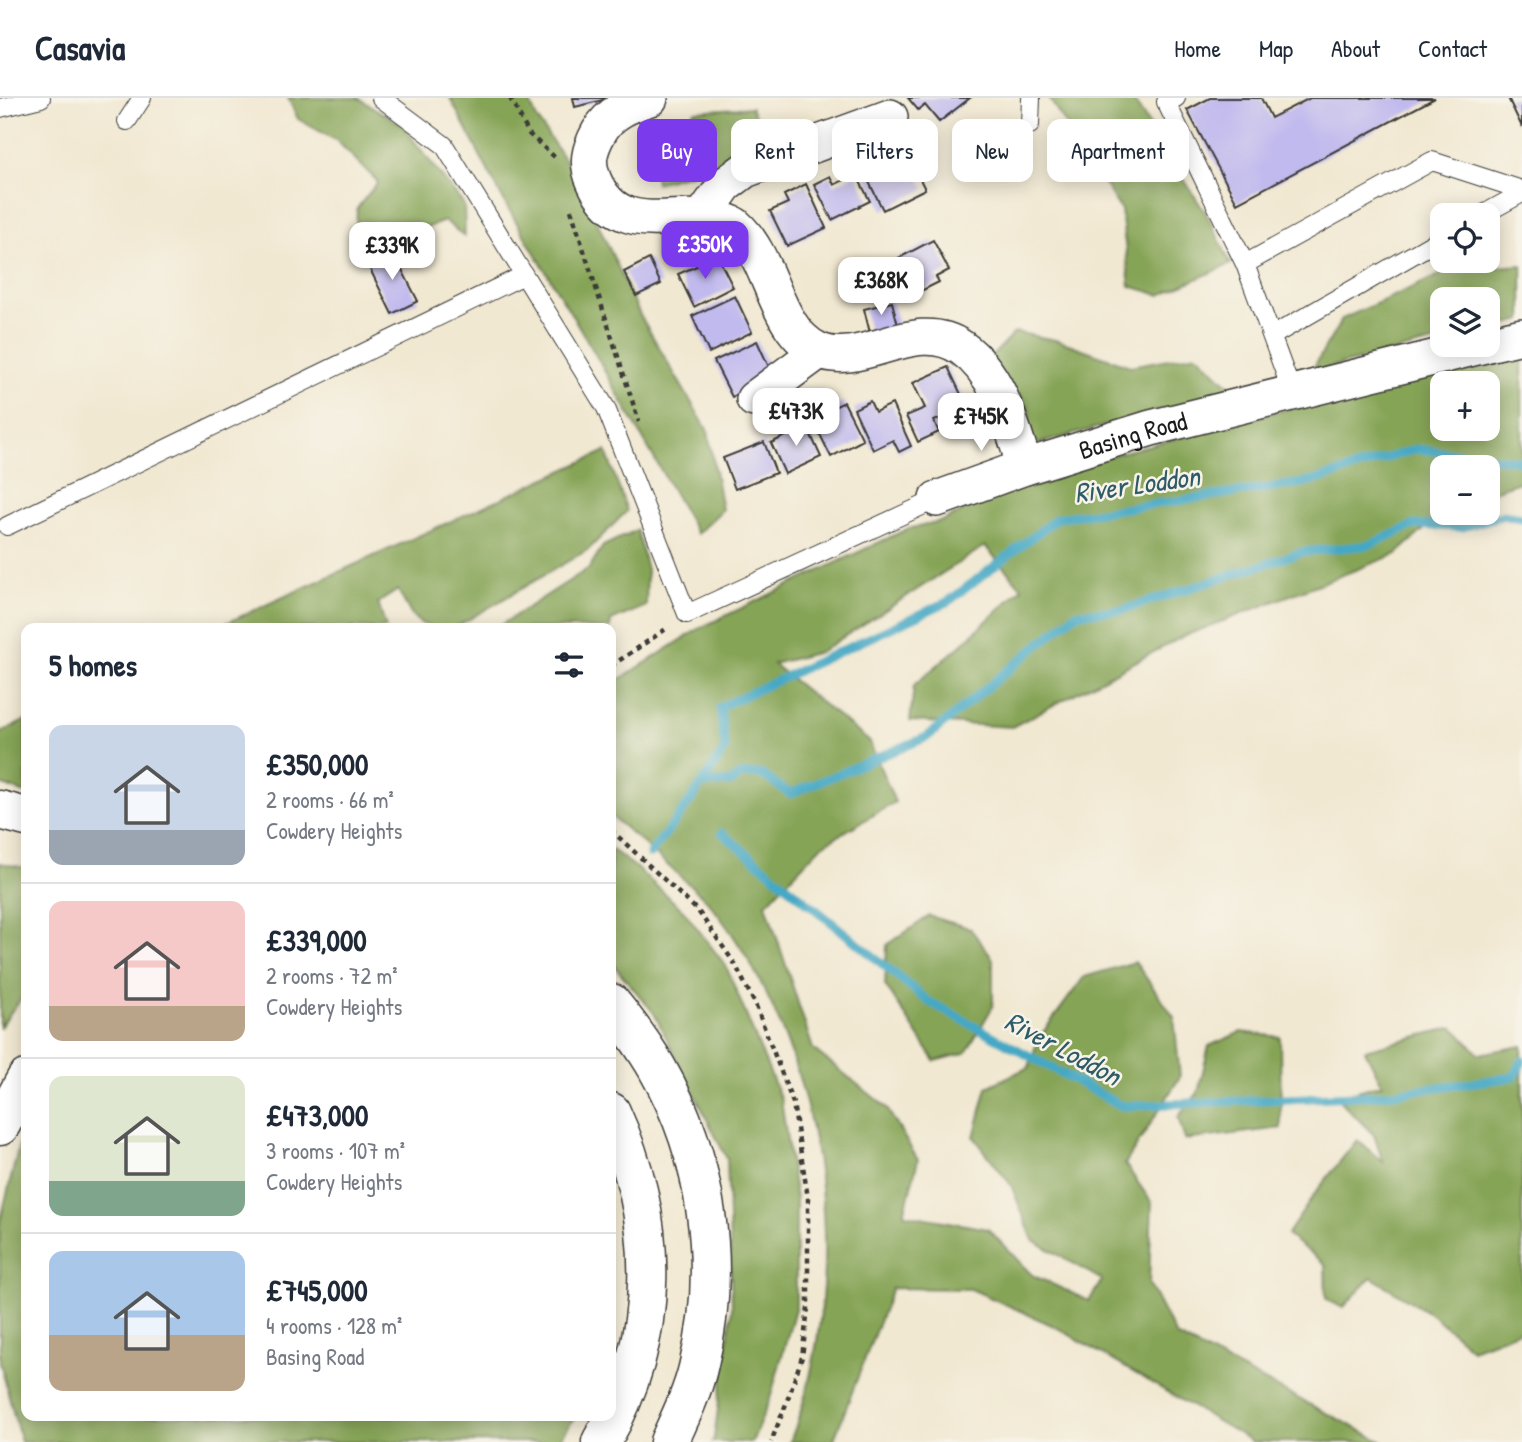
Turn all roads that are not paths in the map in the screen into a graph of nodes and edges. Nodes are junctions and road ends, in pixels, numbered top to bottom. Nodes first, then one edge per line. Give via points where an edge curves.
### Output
1 (41, 98) edge
2 (142, 98) edge
3 (381, 98) edge
4 (650, 98) edge
5 (1031, 98) edge
6 (1175, 98) edge
7 (0, 108) edge
8 (890, 117) dead end
9 (1030, 119) edge
10 (127, 121) dead end
11 (1522, 191) edge
12 (1500, 204) edge
13 (703, 216) junction
14 (1430, 245) edge
15 (1245, 264) junction
16 (524, 275) junction
17 (1272, 336) junction
18 (1522, 336) edge
19 (1500, 341) edge
20 (819, 351) junction
21 (1434, 357) edge
22 (1293, 392) junction
23 (754, 399) dead end
24 (1025, 467) junction
25 (937, 499) joint
26 (7, 526) dead end
27 (0, 810) edge
28 (21, 816) edge
29 (616, 1009) edge
30 (21, 1088) edge
31 (616, 1124) edge
32 (0, 1126) edge
33 (616, 1411) edge
34 (611, 1421) edge
35 (601, 1442) edge
36 (669, 1442) edge

1 - 7 lane
2 - 10 lane
3 - 16 lane via 444,145
4 - 13 street via 626,106 605,122 574,170 610,205 637,219
5 - 9 lane
6 - 15 lane via 1166,102
8 - 13 street via 745,170 725,185
11 - 12 lane
11 - 15 lane via 1432,161
13 - 20 street via 732,222 749,238 797,335
14 - 17 lane
15 - 17 lane
16 - 25 lane, Basing Road via 606,408 687,614
16 - 26 lane
17 - 22 lane
18 - 19 street, Basing Road
20 - 23 street
20 - 24 street via 842,355 901,339 932,338 959,346 982,365 1005,407
21 - 22 street, Basing Road
22 - 24 street, Basing Road via 1151,428
24 - 25 street, Basing Road
27 - 28 highway
29 - 36 highway via 657,1068 677,1108 706,1211 710,1269 705,1329 698,1369
30 - 32 highway
31 - 33 highway via 637,1182 649,1286 635,1358
34 - 35 highway

